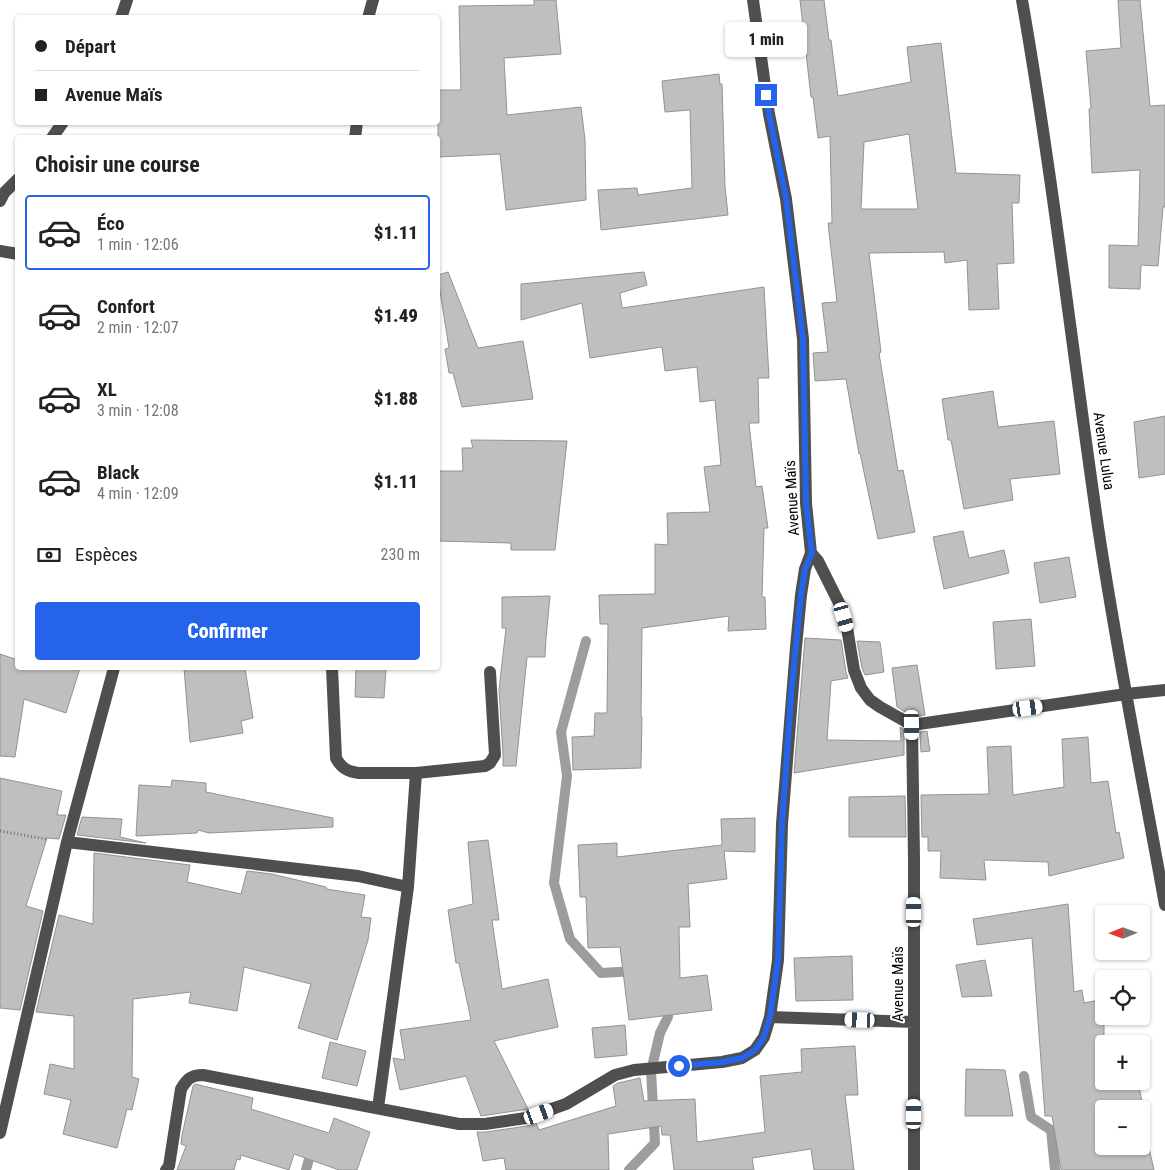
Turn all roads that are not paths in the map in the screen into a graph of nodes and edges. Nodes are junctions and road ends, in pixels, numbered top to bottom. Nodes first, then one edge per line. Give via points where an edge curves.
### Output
1 (127, 0) edge
2 (373, 0) edge
3 (753, 0) edge
4 (1022, 0) edge
5 (122, 15) edge
6 (369, 15) edge
7 (15, 182) edge
8 (1, 195) edge
9 (0, 251) edge
10 (15, 254) edge
11 (812, 553) junction
12 (113, 670) edge
13 (332, 670) edge
14 (490, 672) dead end
15 (1165, 690) edge
16 (1126, 694) junction
17 (912, 725) junction
18 (416, 773) junction
19 (67, 842) junction
20 (408, 886) junction
21 (1165, 905) edge
22 (770, 1017) junction
23 (914, 1022) junction
24 (378, 1108) junction
25 (0, 1133) edge
26 (166, 1170) edge
27 (914, 1170) edge

1 - 5 street
2 - 6 street
3 - 11 street, Avenue Maïs via 769,114 786,198 802,329 806,503
4 - 16 street, Avenue Lulua
7 - 8 street
9 - 10 street
11 - 17 street, Avenue Maïs via 840,605 861,688 870,700
11 - 22 street via 805,569 796,647 782,824 778,960
12 - 19 street
13 - 18 street via 336,758 340,765 351,772
14 - 18 street via 495,746 495,755 490,763
15 - 16 street
16 - 17 street
16 - 21 street, Avenue Lulua
17 - 23 street, Avenue Maïs
18 - 20 street
19 - 20 street via 358,876
19 - 25 street
20 - 24 street
22 - 23 street
22 - 24 street via 764,1037 755,1050 742,1058 615,1074 566,1104 526,1118 459,1124
23 - 27 street, Avenue Maïs
24 - 26 street via 195,1075 181,1089

